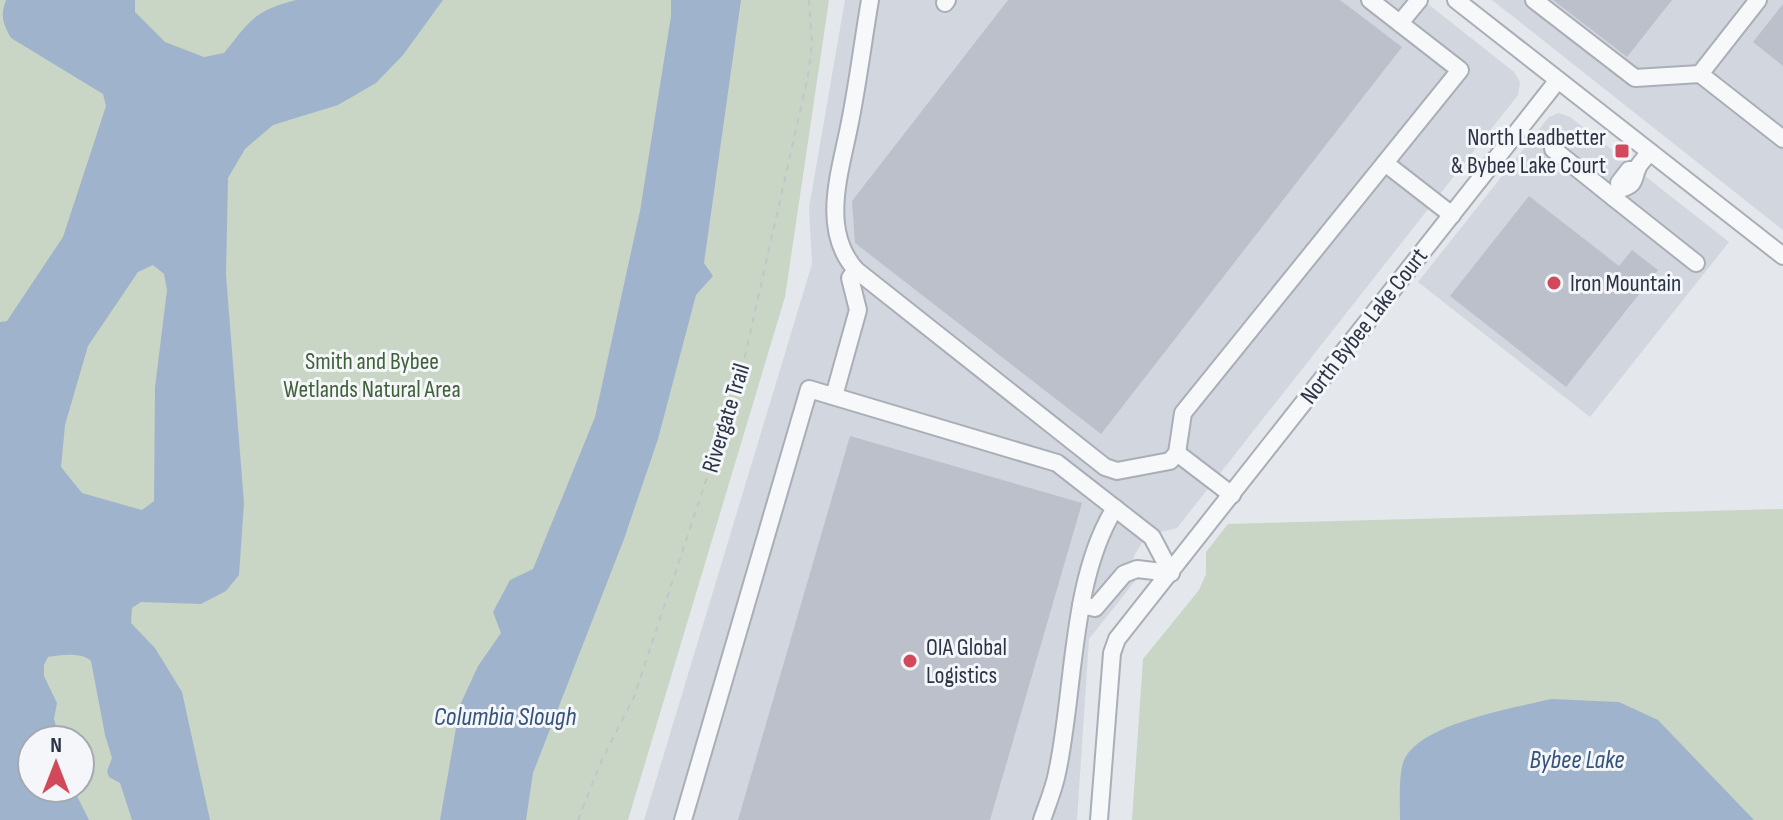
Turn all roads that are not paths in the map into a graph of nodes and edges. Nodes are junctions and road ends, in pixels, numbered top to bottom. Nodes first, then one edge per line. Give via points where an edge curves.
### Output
1 (870, 0) edge
2 (1370, 0) edge
3 (1419, 0) edge
4 (1456, 0) edge
5 (1534, 0) edge
6 (1758, 0) edge
7 (1400, 23) junction
8 (1700, 74) junction
9 (1558, 80) junction
10 (1783, 139) edge
11 (1553, 149) dead end
12 (1650, 152) junction
13 (1385, 163) junction
14 (1617, 194) junction
15 (1452, 215) junction
16 (1783, 256) edge
17 (1696, 263) dead end
18 (856, 270) junction
19 (834, 396) junction
20 (1177, 453) junction
21 (1232, 495) junction
22 (1115, 508) junction
23 (1171, 573) junction
24 (1081, 605) junction
25 (683, 820) edge
26 (1042, 820) edge
27 (1099, 820) edge

1 - 18 street via 837,178 839,242
2 - 7 street
3 - 7 street
4 - 9 street
5 - 8 street via 1635,78
6 - 8 street
7 - 13 street via 1460,70
8 - 10 street
9 - 12 street
9 - 15 street, North Bybee Lake Court
11 - 14 street
12 - 14 street via 1637,170 1623,177
12 - 16 street
13 - 15 street
13 - 20 street via 1183,413
14 - 17 street
15 - 21 street, North Bybee Lake Court
18 - 19 street via 850,278 858,310
18 - 20 street via 1105,467 1117,471 1152,465 1170,461
19 - 22 street via 1057,463
19 - 25 street via 809,389
20 - 21 street
21 - 23 street, North Bybee Lake Court
22 - 23 street via 1152,537
22 - 24 street via 1103,527
23 - 24 street via 1137,569 1124,574 1095,608
23 - 27 street, North Bybee Lake Court via 1128,623 1112,653
24 - 26 street via 1057,774

